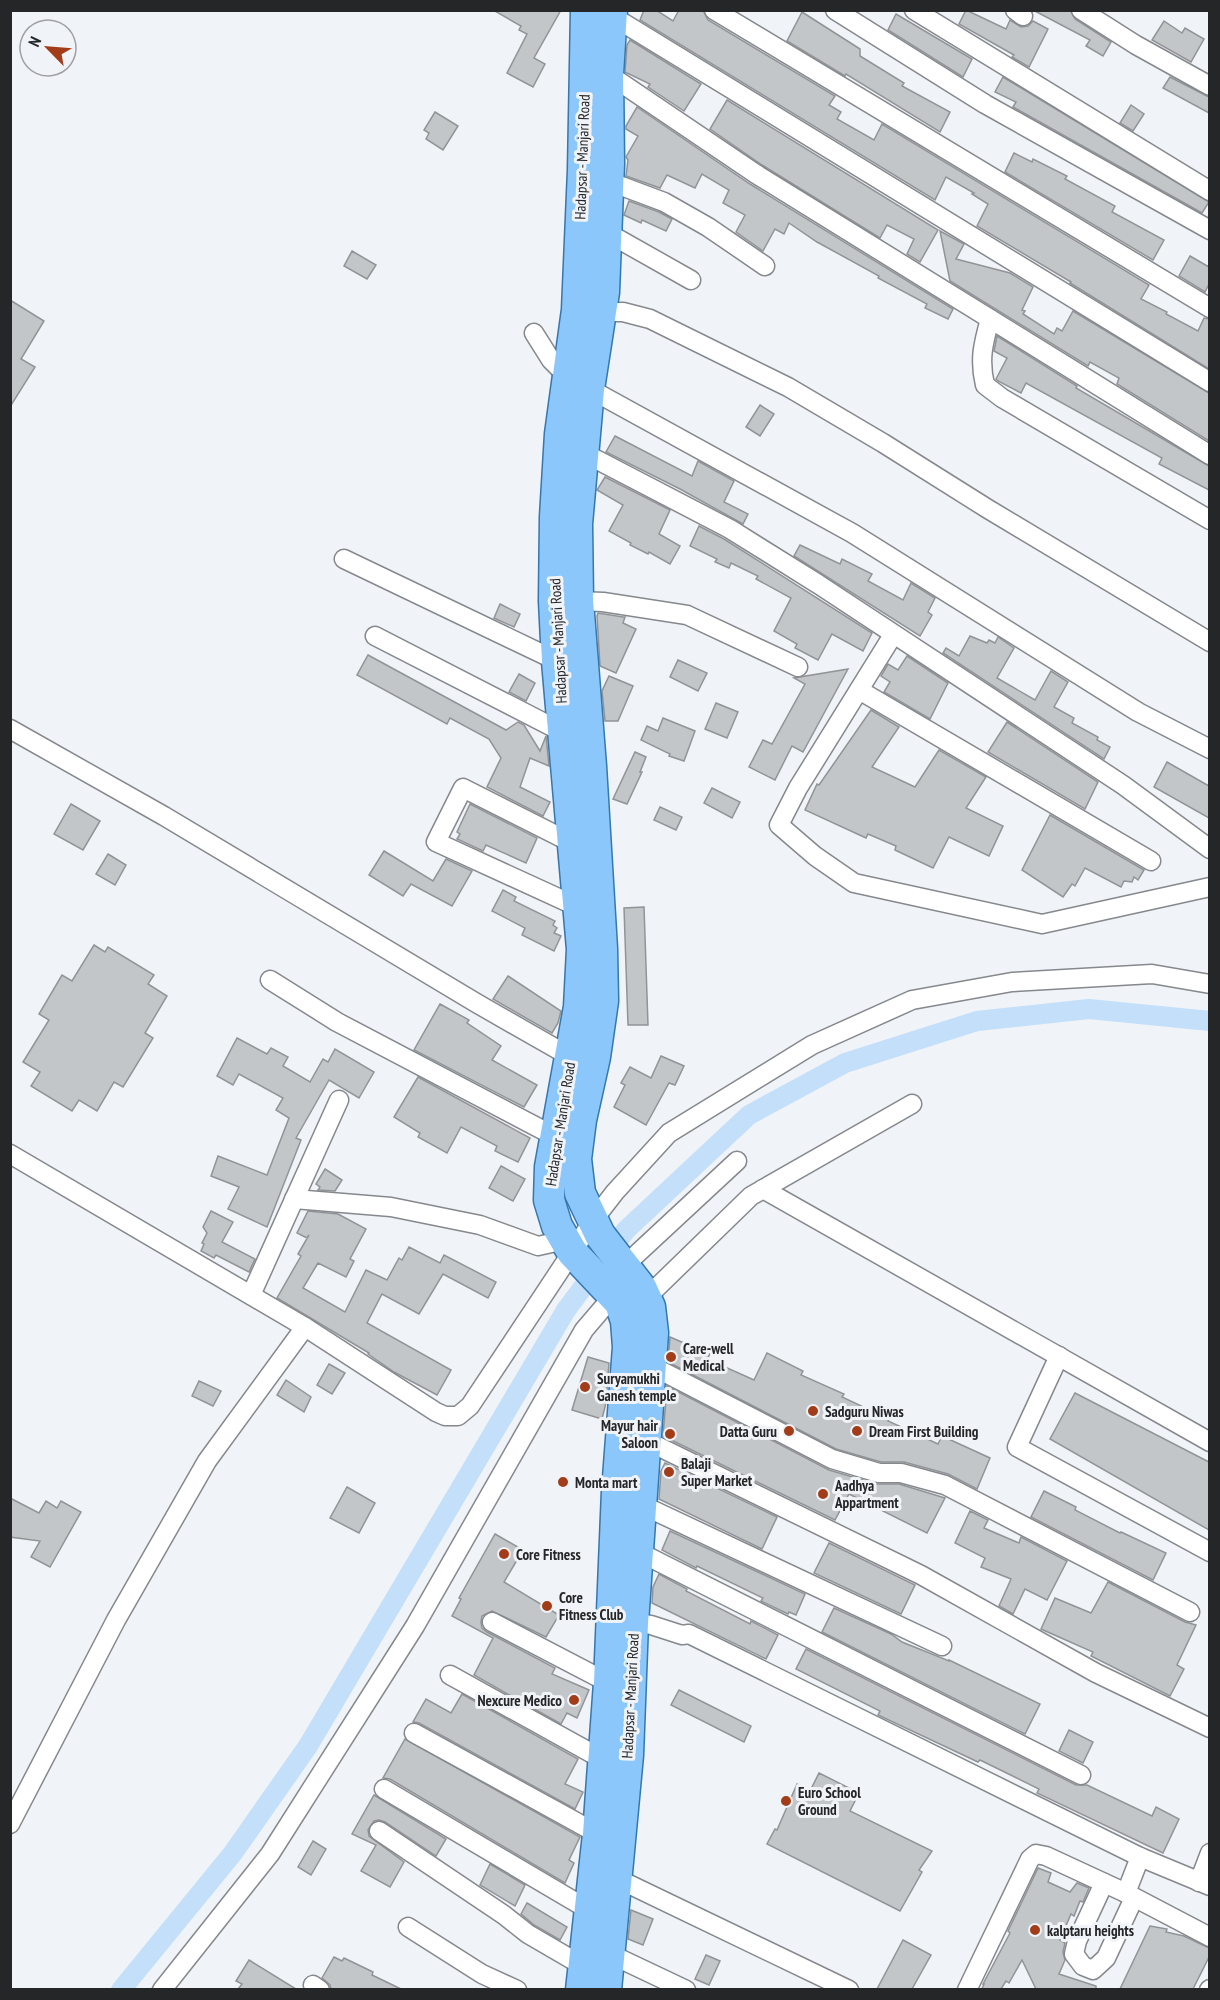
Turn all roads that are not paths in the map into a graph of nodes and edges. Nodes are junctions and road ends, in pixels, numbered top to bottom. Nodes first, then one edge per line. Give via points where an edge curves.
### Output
1 (714, 10) edge
2 (835, 10) edge
3 (914, 10) edge
4 (1081, 10) edge
5 (603, 12) edge
6 (608, 74) junction
7 (1209, 86) edge
8 (608, 181) junction
9 (1209, 191) edge
10 (1209, 230) edge
11 (606, 232) junction
12 (765, 266) dead end
13 (691, 280) dead end
14 (1209, 308) edge
15 (589, 311) junction
16 (990, 320) junction
17 (534, 333) dead end
18 (1209, 382) edge
19 (579, 383) junction
20 (584, 453) junction
21 (1209, 455) edge
22 (1209, 520) edge
23 (344, 559) dead end
24 (578, 601) junction
25 (893, 635) junction
26 (375, 636) dead end
27 (1209, 642) edge
28 (570, 663) junction
29 (798, 667) dead end
30 (859, 690) junction
31 (10, 729) edge
32 (576, 738) junction
33 (1209, 749) edge
34 (572, 843) junction
35 (1209, 849) edge
36 (1152, 861) dead end
37 (1209, 887) edge
38 (578, 908) junction
39 (270, 981) dead end
40 (1209, 984) edge
41 (582, 1062) junction
42 (339, 1100) dead end
43 (912, 1104) dead end
44 (556, 1137) junction
45 (10, 1154) edge
46 (737, 1161) dead end
47 (763, 1189) junction
48 (294, 1198) junction
49 (597, 1227) junction
50 (572, 1251) junction
51 (625, 1265) junction
52 (608, 1291) junction
53 (251, 1295) junction
54 (646, 1298) junction
55 (305, 1327) junction
56 (1059, 1356) junction
57 (652, 1366) junction
58 (647, 1441) junction
59 (1209, 1442) edge
60 (642, 1505) junction
61 (639, 1552) junction
62 (1209, 1552) edge
63 (623, 1612) junction
64 (1190, 1612) dead end
65 (492, 1622) dead end
66 (942, 1646) dead end
67 (450, 1675) dead end
68 (609, 1683) junction
69 (1209, 1728) edge
70 (414, 1733) dead end
71 (614, 1761) junction
72 (1081, 1774) dead end
73 (384, 1789) dead end
74 (10, 1824) edge
75 (379, 1831) dead end
76 (597, 1834) junction
77 (1209, 1853) edge
78 (1140, 1857) junction
79 (616, 1878) junction
80 (1104, 1883) junction
81 (1204, 1884) edge
82 (1130, 1895) junction
83 (589, 1910) junction
84 (408, 1927) dead end
85 (1209, 1937) edge
86 (610, 1954) junction
87 (582, 1978) edge
88 (162, 1989) edge
89 (517, 1989) edge
90 (606, 1989) edge
91 (686, 1989) edge
92 (849, 1989) edge
93 (967, 1989) edge

1 - 14 street
2 - 10 street via 985,104
3 - 9 street
4 - 7 street
5 - 6 main road, Hadapsar - Manjari Road
5 - 15 main road, Hadapsar - Manjari Road via 583,170
5 - 18 street
6 - 8 main road, Hadapsar - Manjari Road
6 - 16 street via 756,174
8 - 11 main road, Hadapsar - Manjari Road
8 - 12 street via 664,202
11 - 13 street
11 - 15 main road, Hadapsar - Manjari Road via 604,292
15 - 19 main road, Hadapsar - Manjari Road
15 - 27 street via 622,312 650,319 788,387
16 - 21 street
16 - 22 street via 981,366 985,386
17 - 19 street via 551,360
19 - 20 main road, Hadapsar - Manjari Road
19 - 28 main road, Hadapsar - Manjari Road via 560,434 555,517 554,601
19 - 33 street via 852,533 1138,711
20 - 24 main road, Hadapsar - Manjari Road via 577,524
20 - 25 street via 730,529
23 - 28 street
24 - 28 main road, Hadapsar - Manjari Road
24 - 29 street via 687,615
25 - 30 street
25 - 35 street via 1123,785
26 - 32 street
28 - 32 main road, Hadapsar - Manjari Road
30 - 36 street
30 - 37 street via 779,825 814,856 854,883 1042,924
31 - 41 street
32 - 34 main road, Hadapsar - Manjari Road
32 - 41 main road, Hadapsar - Manjari Road via 603,949 603,1001
34 - 38 main road, Hadapsar - Manjari Road
34 - 38 street via 463,788 436,842
38 - 41 main road, Hadapsar - Manjari Road
39 - 44 street via 337,1022
40 - 49 street via 1152,974 1012,982 912,1000 812,1045 669,1133 615,1192
41 - 44 main road, Hadapsar - Manjari Road
41 - 49 main road, Hadapsar - Manjari Road via 576,1159 580,1193
42 - 48 street
43 - 47 street
44 - 50 main road, Hadapsar - Manjari Road via 549,1200 557,1226
45 - 53 street
46 - 51 street
47 - 54 street via 751,1196
47 - 56 street
48 - 50 street via 391,1207 480,1225 538,1245
48 - 53 street
49 - 50 street
49 - 51 main road, Hadapsar - Manjari Road
50 - 52 main road, Hadapsar - Manjari Road
50 - 55 street via 470,1406 458,1416 436,1412
51 - 54 main road, Hadapsar - Manjari Road
52 - 63 main road, Hadapsar - Manjari Road via 620,1303 628,1347 617,1491
52 - 88 street via 415,1626 270,1854
53 - 55 street
54 - 57 main road, Hadapsar - Manjari Road via 653,1333
55 - 74 street via 207,1461 116,1620
56 - 59 street
56 - 62 street via 1017,1447
57 - 58 main road, Hadapsar - Manjari Road
57 - 64 street via 832,1460 945,1485
58 - 60 main road, Hadapsar - Manjari Road
58 - 69 street via 921,1575 1096,1673
60 - 61 main road, Hadapsar - Manjari Road
60 - 66 street
61 - 63 main road, Hadapsar - Manjari Road
61 - 72 street
63 - 68 main road, Hadapsar - Manjari Road
63 - 71 main road, Hadapsar - Manjari Road
63 - 78 street via 674,1621 687,1628 689,1634
65 - 68 street
67 - 71 street
68 - 71 main road, Hadapsar - Manjari Road
70 - 76 street
71 - 76 main road, Hadapsar - Manjari Road
71 - 79 main road, Hadapsar - Manjari Road
73 - 83 street
75 - 87 street via 504,1915
76 - 83 main road, Hadapsar - Manjari Road
77 - 81 street
78 - 81 street
78 - 82 street
79 - 86 main road, Hadapsar - Manjari Road
79 - 92 street
80 - 82 street
80 - 82 street via 1077,1941 1074,1954 1083,1966 1093,1970 1106,1958
80 - 93 street via 1036,1854 1030,1859
82 - 85 street
83 - 87 main road, Hadapsar - Manjari Road
84 - 89 street via 482,1974
86 - 90 main road, Hadapsar - Manjari Road
86 - 91 street

